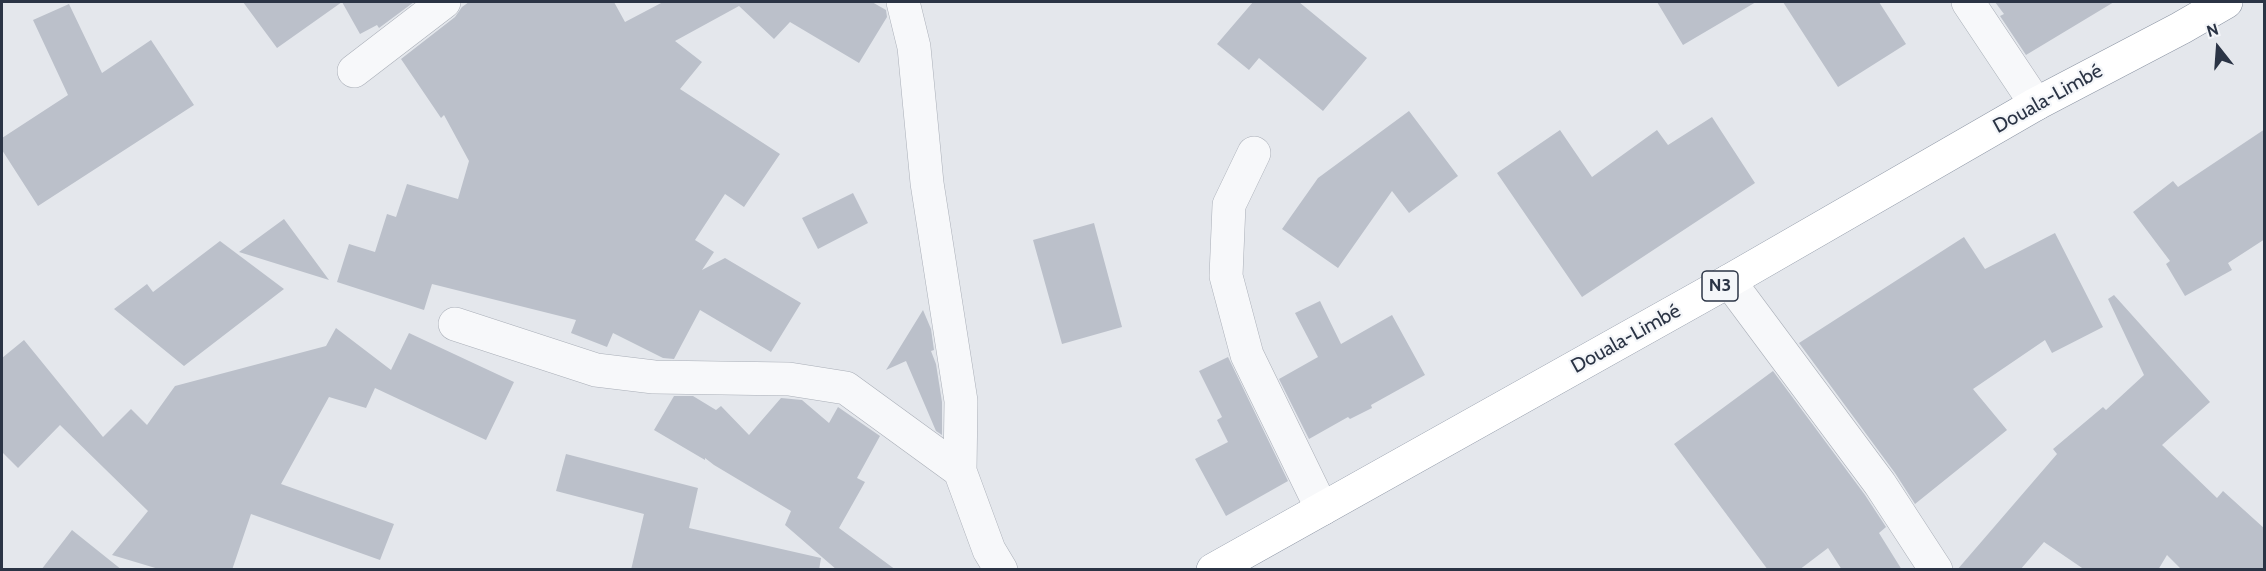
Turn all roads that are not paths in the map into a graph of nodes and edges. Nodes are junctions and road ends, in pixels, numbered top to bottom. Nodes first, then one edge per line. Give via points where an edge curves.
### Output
1 (444, 2) edge
2 (903, 2) edge
3 (1968, 2) edge
4 (2226, 2) edge
5 (354, 71) dead end
6 (2036, 104) junction
7 (1254, 153) dead end
8 (1729, 281) junction
9 (456, 324) dead end
10 (960, 471) junction
11 (1322, 509) junction
12 (1001, 570) edge
13 (1213, 570) edge
14 (1936, 570) edge

1 - 5 street
2 - 10 street via 914,47 927,183 961,401
3 - 6 street
4 - 6 highway, Douala-Limbé / N3
6 - 8 highway, Douala-Limbé / N3
7 - 11 street via 1229,205 1226,276 1247,355
8 - 11 highway, Douala-Limbé / N3
8 - 14 street via 1880,484
9 - 10 street via 596,370 654,376 789,379 846,388
10 - 12 street via 989,550
11 - 13 highway, Douala-Limbé / N3

